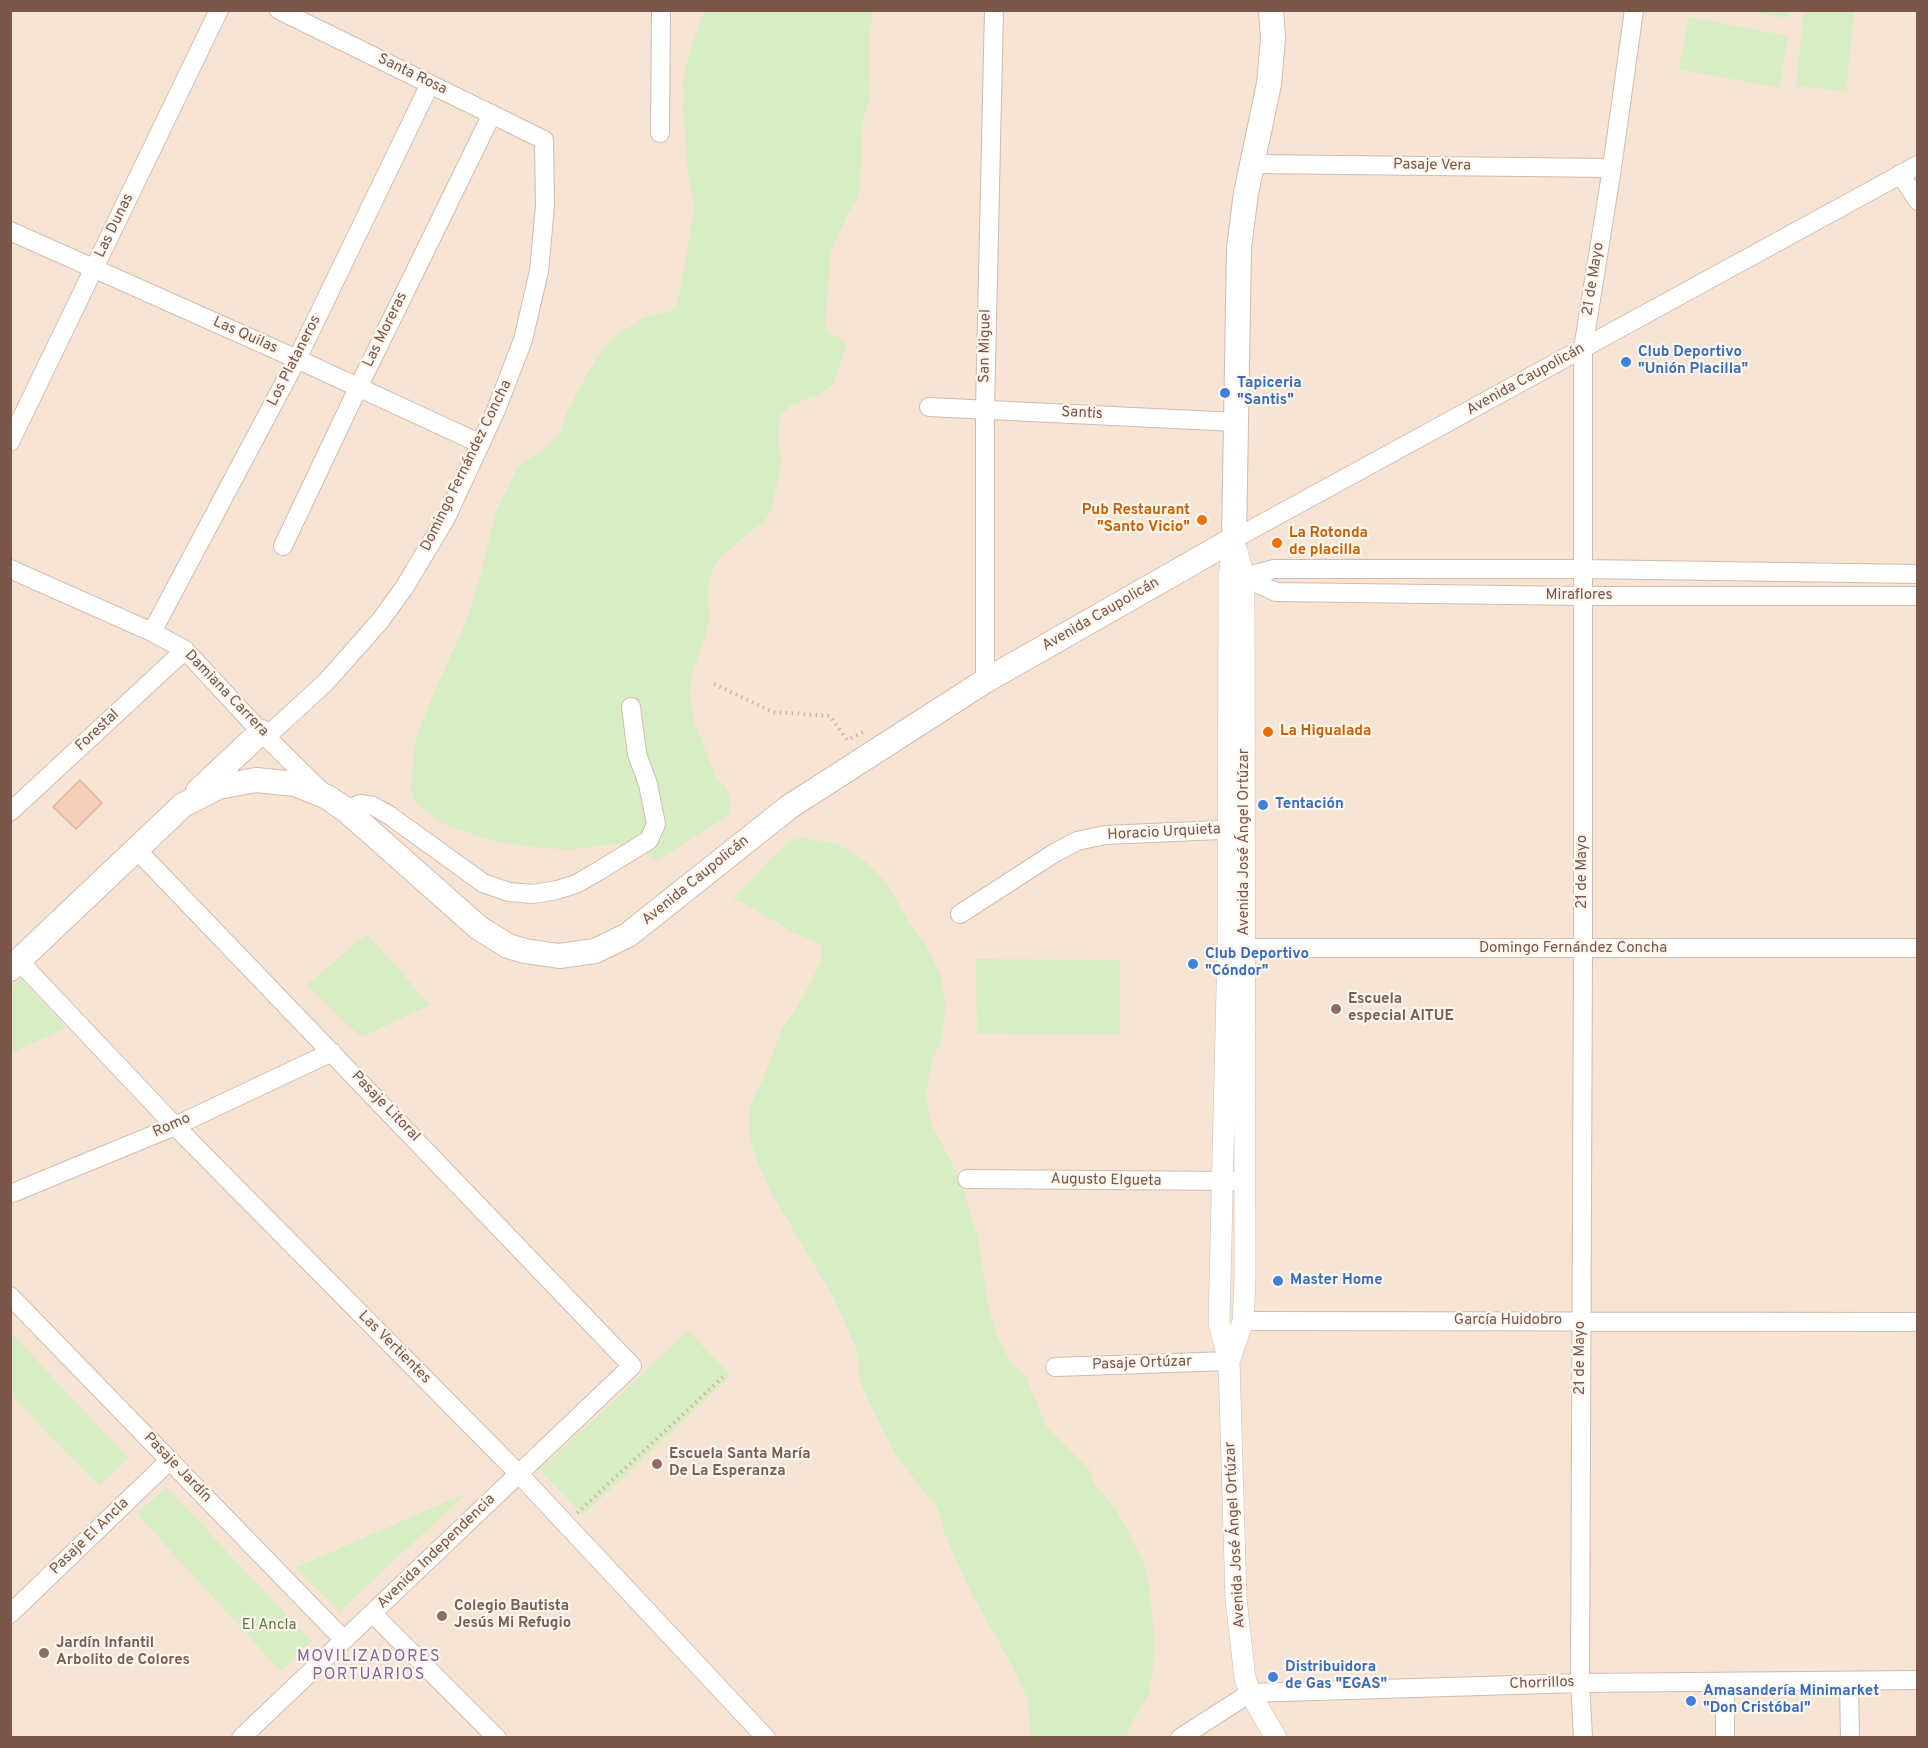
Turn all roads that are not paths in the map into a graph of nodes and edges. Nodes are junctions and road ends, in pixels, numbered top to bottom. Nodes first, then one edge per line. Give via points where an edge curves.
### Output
1 (219, 10) edge
2 (279, 10) edge
3 (661, 10) edge
4 (994, 10) edge
5 (1271, 10) edge
6 (1634, 10) edge
7 (430, 84) junction
8 (492, 114) junction
9 (660, 133) dead end
10 (544, 140) joint
11 (1252, 164) junction
12 (1917, 165) edge
13 (1612, 168) junction
14 (1900, 174) junction
15 (1917, 201) edge
16 (10, 231) edge
17 (95, 269) junction
18 (1583, 349) junction
19 (297, 359) junction
20 (358, 388) junction
21 (929, 407) dead end
22 (985, 408) junction
23 (1234, 422) junction
24 (10, 442) edge
25 (479, 443) junction
26 (1233, 539) junction
27 (283, 546) dead end
28 (10, 568) edge
29 (1583, 569) junction
30 (1917, 574) edge
31 (1236, 577) junction
32 (1583, 596) junction
33 (1917, 596) edge
34 (152, 632) junction
35 (185, 650) junction
36 (985, 681) junction
37 (630, 707) dead end
38 (263, 735) junction
39 (337, 803) junction
40 (183, 805) junction
41 (10, 812) edge
42 (1236, 829) junction
43 (136, 849) junction
44 (960, 914) dead end
45 (1237, 948) junction
46 (1917, 948) edge
47 (1583, 949) junction
48 (15, 965) edge
49 (332, 1052) junction
50 (175, 1126) junction
51 (968, 1179) dead end
52 (1245, 1180) junction
53 (1222, 1182) junction
54 (10, 1194) edge
55 (10, 1296) edge
56 (1243, 1321) junction
57 (1581, 1321) junction
58 (1917, 1322) edge
59 (1229, 1360) junction
60 (632, 1366) joint
61 (1055, 1367) dead end
62 (170, 1460) junction
63 (519, 1474) junction
64 (372, 1613) junction
65 (10, 1614) edge
66 (344, 1640) junction
67 (1917, 1680) edge
68 (1849, 1682) junction
69 (1580, 1683) junction
70 (1725, 1683) junction
71 (1250, 1693) junction
72 (241, 1737) edge
73 (497, 1737) edge
74 (766, 1737) edge
75 (1180, 1737) edge
76 (1276, 1737) edge
77 (1583, 1737) edge
78 (1725, 1737) edge
79 (1850, 1737) edge

1 - 17 street, Las Dunas
2 - 7 street, Santa Rosa
3 - 9 street
4 - 22 street, San Miguel
5 - 11 main road, Avenida José Ángel Ortúzar via 1271,66
6 - 13 street, 21 de Mayo
7 - 8 street, Santa Rosa
7 - 19 street, Los Plataneros
8 - 10 street, Santa Rosa
8 - 20 street, Las Moreras
10 - 25 street, Domingo Fernández Concha via 543,238 532,303 510,375
11 - 13 street, Pasaje Vera
11 - 23 main road, Avenida José Ángel Ortúzar via 1239,248
12 - 14 street, Avenida Caupolicán
13 - 18 street, 21 de Mayo
14 - 15 street
14 - 18 street, Avenida Caupolicán
16 - 17 street, Las Quilas
17 - 19 street, Las Quilas
17 - 24 street, Las Dunas
18 - 26 street, Avenida Caupolicán
18 - 29 street, 21 de Mayo
19 - 20 street, Las Quilas
19 - 34 street, Los Plataneros
20 - 25 street, Las Quilas
20 - 27 street, Las Moreras
21 - 22 street, Santis
22 - 23 street, Santis
22 - 36 street, San Miguel
23 - 26 main road, Avenida José Ángel Ortúzar
25 - 38 street, Domingo Fernández Concha via 436,536 380,621 326,682
26 - 31 street, Avenida José Ángel Ortúzar
26 - 36 main road, Avenida Caupolicán
28 - 34 street, Damiana Carrera
29 - 30 street, Miraflores
29 - 31 street, Miraflores via 1274,569
29 - 32 street, 21 de Mayo
31 - 32 street, Miraflores via 1276,592
31 - 42 street, Avenida José Ángel Ortúzar
32 - 33 street, Miraflores
32 - 47 street, 21 de Mayo
34 - 35 street, Damiana Carrera
35 - 38 street, Damiana Carrera
35 - 41 street, Forestal
36 - 39 main road, Avenida Caupolicán via 789,807 628,935 595,951 559,956 508,946 479,928
37 - 39 street via 637,754 656,824 649,840 566,887 533,894 509,892 483,883 373,806
38 - 39 street, Damiana Carrera
38 - 40 main road
39 - 40 main road, Avenida Caupolicán via 295,784 256,780 218,787
40 - 43 main road
42 - 44 street, Horacio Urquieta via 1105,835 1077,841
42 - 45 street, Avenida José Ángel Ortúzar
43 - 48 main road
43 - 49 street, Pasaje Litoral
45 - 47 street, Domingo Fernández Concha
45 - 52 street, Avenida José Ángel Ortúzar
45 - 53 street, Avenida José Ángel Ortúzar
46 - 47 street, Domingo Fernández Concha
47 - 57 street, 21 de Mayo
48 - 50 street, Las Vertientes
49 - 50 street, Romo
49 - 60 street, Pasaje Litoral
50 - 54 street, Romo
50 - 63 street, Las Vertientes
51 - 53 street, Augusto Elgueta
52 - 53 street, Augusto Elgueta
52 - 56 street, Avenida José Ángel Ortúzar
53 - 59 street, Avenida José Ángel Ortúzar via 1219,1323
55 - 62 street, Pasaje Jardín
56 - 57 street, García Huidobro
56 - 59 street, Avenida José Ángel Ortúzar
57 - 58 street, García Huidobro
57 - 69 street, 21 de Mayo
59 - 61 street, Pasaje Ortúzar
59 - 71 street, Avenida José Ángel Ortúzar via 1236,1599
60 - 63 street, Avenida Independencia
62 - 65 street, Pasaje El Ancla
62 - 66 street, Pasaje Jardín
63 - 64 street, Avenida Independencia
63 - 74 street, Las Vertientes
64 - 66 street, Avenida Independencia
64 - 73 street
66 - 72 street, Avenida Independencia
67 - 68 street, Chorrillos
68 - 70 street, Chorrillos
68 - 79 street
69 - 70 street, Chorrillos
69 - 71 street, Chorrillos
69 - 77 street, 21 de Mayo
70 - 78 street
71 - 75 street
71 - 76 street, Avenida José Ángel Ortúzar

